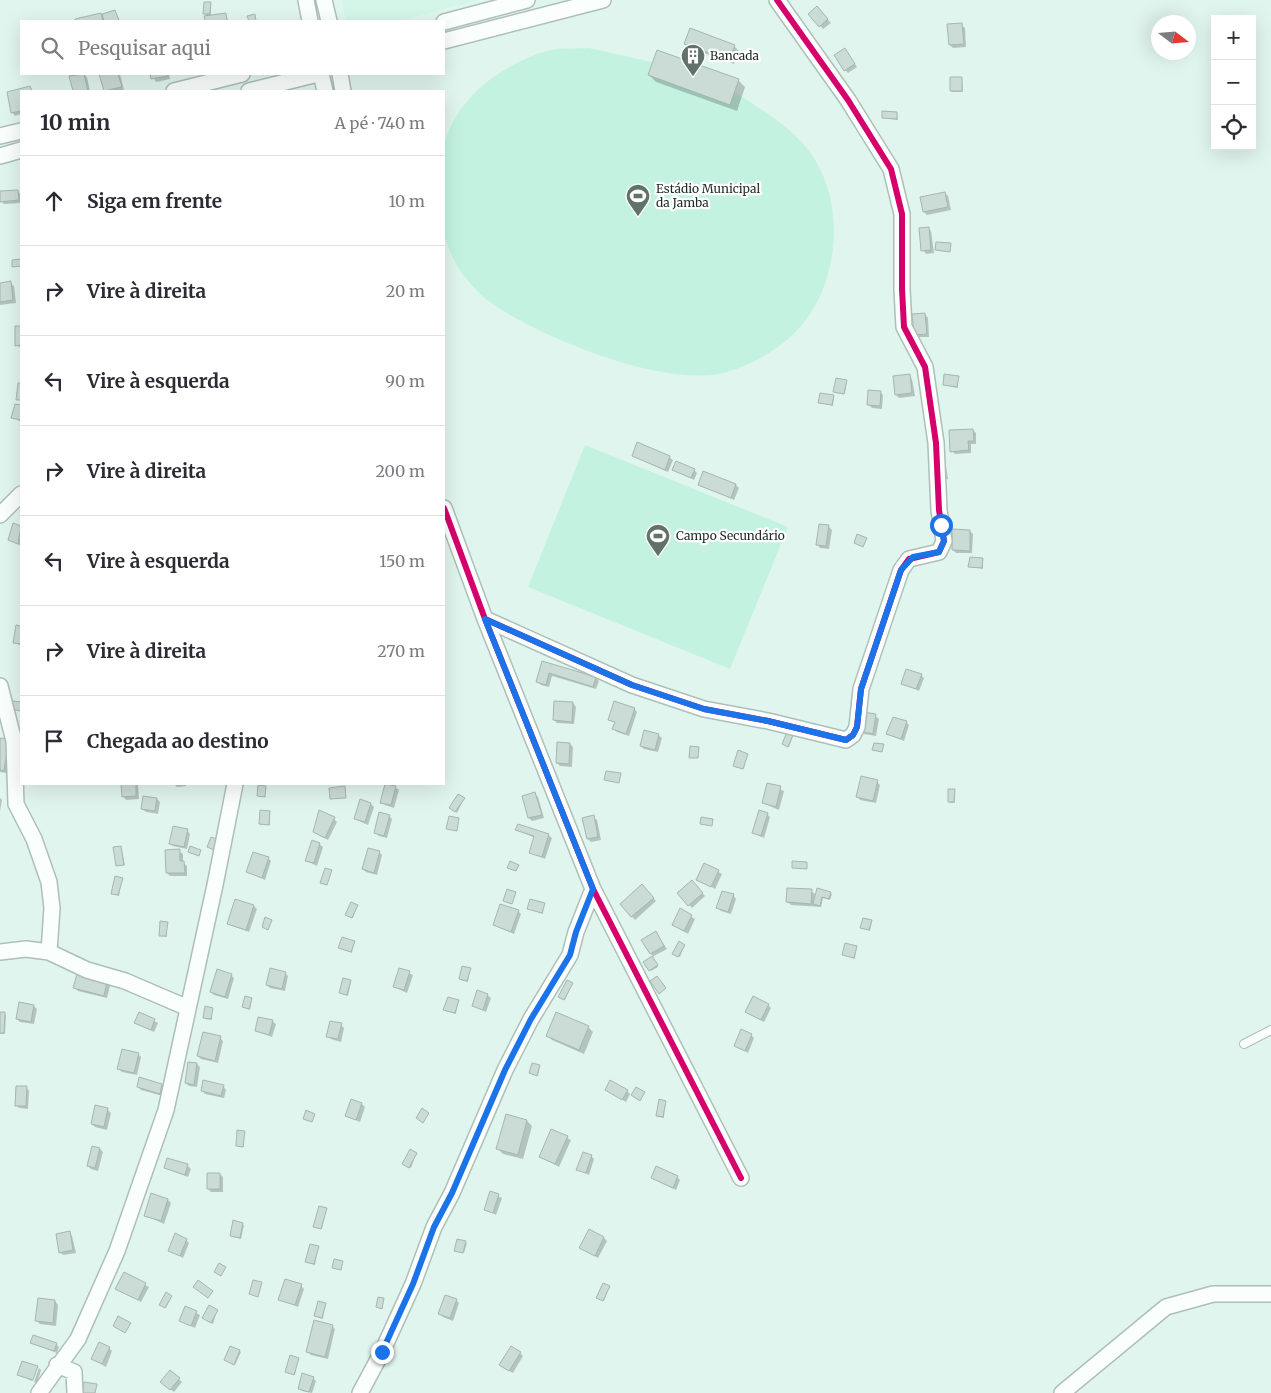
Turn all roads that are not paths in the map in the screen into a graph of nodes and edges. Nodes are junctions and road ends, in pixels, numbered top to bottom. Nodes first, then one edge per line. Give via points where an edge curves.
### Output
1 (306, 0) edge
2 (324, 0) edge
3 (527, 0) edge
4 (602, 0) edge
5 (777, 0) edge
6 (310, 20) edge
7 (328, 20) edge
8 (445, 22) edge
9 (445, 41) edge
10 (238, 75) edge
11 (316, 75) edge
12 (320, 75) edge
13 (340, 75) edge
14 (178, 90) edge
15 (253, 90) edge
16 (325, 90) edge
17 (343, 90) edge
18 (20, 131) edge
19 (0, 136) edge
20 (20, 150) edge
21 (0, 156) edge
22 (20, 495) edge
23 (445, 511) edge
24 (0, 515) edge
25 (485, 619) junction
26 (0, 686) edge
27 (235, 785) edge
28 (593, 889) junction
29 (0, 952) edge
30 (49, 952) junction
31 (188, 1008) junction
32 (1271, 1030) edge
33 (1244, 1044) dead end
34 (742, 1178) dead end
35 (1271, 1294) edge
36 (57, 1365) junction
37 (39, 1393) edge
38 (75, 1393) edge
39 (360, 1393) edge
40 (1062, 1393) edge

1 - 6 street
2 - 7 street
3 - 8 street
4 - 9 street
5 - 25 street via 848,100 891,169 902,214 904,327 925,366 935,434 942,549 909,559 901,570 861,689 857,727 846,740 704,709 650,691
10 - 14 street
11 - 15 street
12 - 16 street
13 - 17 street
18 - 19 street
20 - 21 street
22 - 24 street
23 - 25 street
25 - 28 street
26 - 30 street via 14,741 16,804 34,839 49,882 52,908
27 - 31 street
28 - 34 street
28 - 39 street via 570,955 505,1070 434,1227 413,1284
29 - 30 street
30 - 31 street
31 - 36 street via 166,1110 116,1251 78,1339
32 - 33 lane
35 - 40 street via 1213,1294 1166,1307
36 - 37 street
36 - 38 street via 74,1372

